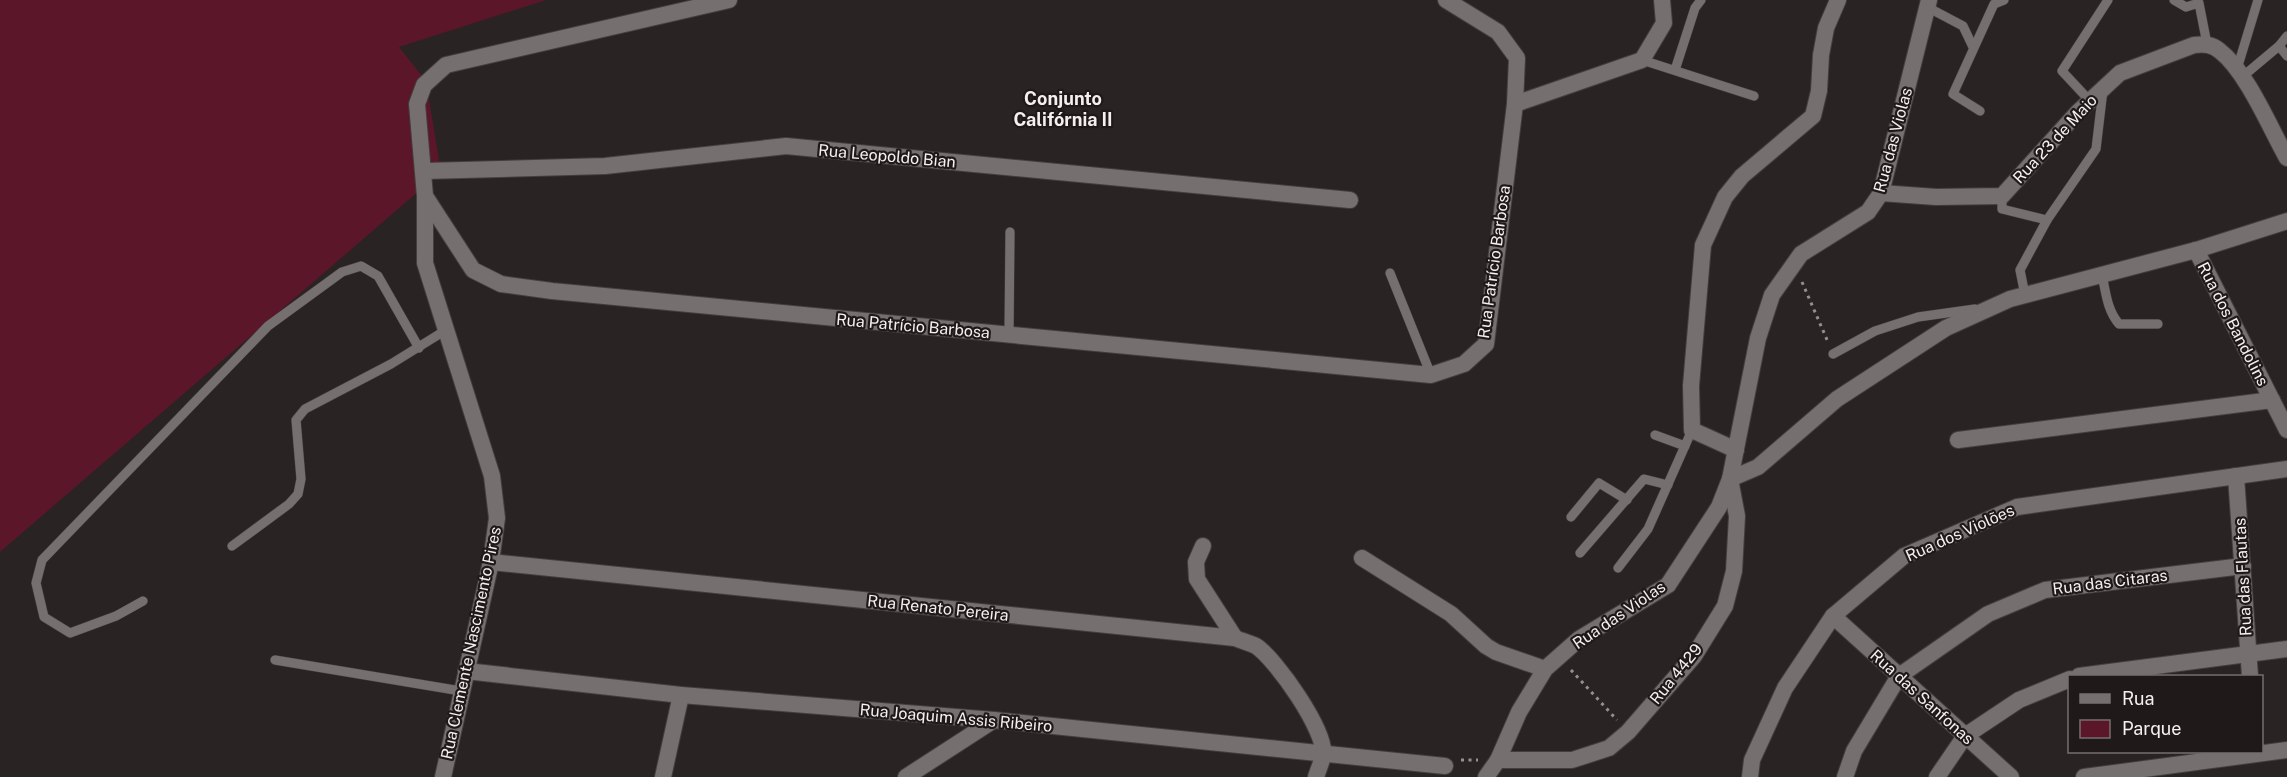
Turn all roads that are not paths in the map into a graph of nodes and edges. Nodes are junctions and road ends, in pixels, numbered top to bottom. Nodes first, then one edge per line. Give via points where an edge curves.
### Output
1 (729, 0) edge
2 (1446, 0) edge
3 (1662, 0) edge
4 (1701, 0) edge
5 (1838, 0) edge
6 (2004, 0) edge
7 (2108, 0) edge
8 (2174, 0) edge
9 (2258, 0) edge
10 (1928, 4) edge
11 (2287, 36) edge
12 (2279, 46) junction
13 (1973, 47) junction
14 (2213, 47) junction
15 (2287, 56) edge
16 (1642, 60) junction
17 (1675, 70) junction
18 (2240, 73) junction
19 (2103, 89) junction
20 (1754, 96) dead end
21 (2090, 101) junction
22 (1515, 104) junction
23 (1980, 111) dead end
24 (2287, 158) edge
25 (424, 171) junction
26 (1881, 193) junction
27 (425, 196) junction
28 (2002, 196) junction
29 (1350, 200) dead end
30 (2047, 220) junction
31 (2287, 221) edge
32 (1010, 232) dead end
33 (2196, 250) junction
34 (1390, 273) dead end
35 (2102, 275) junction
36 (2025, 296) junction
37 (1995, 306) junction
38 (2158, 324) dead end
39 (446, 330) junction
40 (1009, 335) junction
41 (419, 348) junction
42 (1833, 354) road end
43 (1431, 375) junction
44 (2272, 400) junction
45 (1692, 430) junction
46 (2287, 430) edge
47 (1654, 435) dead end
48 (1958, 440) dead end
49 (1685, 446) junction
50 (1736, 450) junction
51 (2287, 469) edge
52 (2236, 477) junction
53 (1730, 479) junction
54 (1668, 485) junction
55 (1627, 500) junction
56 (1571, 517) dead end
57 (232, 546) dead end
58 (1203, 546) dead end
59 (1580, 553) dead end
60 (1362, 558) dead end
61 (491, 562) junction
62 (2243, 566) junction
63 (1618, 568) dead end
64 (143, 601) dead end
65 (1833, 616) junction
66 (1235, 638) junction
67 (2287, 649) edge
68 (2247, 653) junction
69 (275, 660) dead end
70 (1545, 669) junction
71 (466, 671) junction
72 (2086, 675) edge
73 (2250, 675) edge
74 (1899, 676) junction
75 (2068, 680) edge
76 (461, 691) junction
77 (681, 694) junction
78 (994, 720) junction
79 (1965, 736) junction
80 (2287, 750) edge
81 (2263, 752) edge
82 (1324, 753) junction
83 (2250, 753) edge
84 (1498, 760) junction
85 (1445, 766) road end
86 (443, 777) edge
87 (663, 777) edge
88 (906, 777) edge
89 (1316, 777) edge
90 (1486, 777) edge
91 (1750, 777) edge
92 (1845, 777) edge
93 (1937, 777) edge
94 (2010, 777) edge
95 (2084, 777) edge

1 - 25 street via 446,65 424,85 417,104
2 - 22 street, Rua Patrício Barbosa via 1498,32 1517,58
3 - 16 street via 1665,23
4 - 17 lane
5 - 45 street via 1824,37 1820,91 1813,116 1742,176 1725,197 1702,245 1691,386
6 - 13 lane via 1994,4
7 - 21 lane via 2062,71
8 - 14 lane via 2186,7 2199,3
9 - 18 lane
10 - 13 lane via 1963,26
10 - 26 street, Rua das Violas
11 - 12 lane
12 - 15 lane
12 - 18 lane
13 - 23 lane via 1953,94
14 - 18 street
14 - 19 street, Rua 23 de Maio via 2194,45 2120,73
16 - 17 lane
16 - 22 street
17 - 20 lane
18 - 24 street
19 - 21 street, Rua 23 de Maio
19 - 30 lane via 2096,148
21 - 28 street, Rua 23 de Maio
22 - 43 street, Rua Patrício Barbosa via 1486,344 1464,364
25 - 27 street
25 - 29 street, Rua Leopoldo Bian via 605,166 786,146
26 - 28 street, Rua 23 de Maio
26 - 50 street, Rua das Violas via 1868,212 1801,254 1772,295 1758,338
27 - 39 street, Rua Clemente Nascimento Pires via 425,262
27 - 40 street, Rua Patrício Barbosa via 473,270 501,284
28 - 30 lane via 2002,208
30 - 36 lane via 2020,270
31 - 33 street
32 - 40 lane
33 - 35 street
33 - 44 street, Rua dos Bandolins
34 - 43 lane
35 - 36 street
35 - 38 lane via 2108,305 2119,324
36 - 37 street
37 - 42 lane via 1918,317 1875,331
37 - 53 street via 1946,328 1837,399 1758,467
39 - 41 lane
39 - 61 street, Rua Clemente Nascimento Pires via 492,476 497,518
40 - 43 street, Rua Patrício Barbosa
41 - 57 lane via 305,409 296,420 301,479 298,494
41 - 64 lane via 378,276 361,266 342,272 268,326 42,560 36,583 44,617 70,633
44 - 46 street, Rua dos Bandolins
44 - 48 street
45 - 49 lane
45 - 50 street
47 - 49 lane
49 - 54 lane
50 - 53 street, Rua das Violas
51 - 52 street, Rua dos Violões
52 - 62 street, Rua das Flautas
52 - 65 street, Rua dos Violões via 2017,507 1904,556
53 - 70 street, Rua das Violas via 1719,507 1668,585 1579,639
53 - 84 street, Rua 4429 via 1737,516 1734,571 1725,606 1694,656 1628,732 1608,748 1572,760
54 - 55 lane via 1644,479
54 - 63 lane via 1648,529
55 - 56 lane via 1599,483
55 - 59 lane
58 - 66 street via 1196,562 1197,579
60 - 70 street via 1451,614 1486,646
61 - 66 street, Rua Renato Pereira
61 - 71 street, Rua Clemente Nascimento Pires
62 - 68 street, Rua das Flautas
62 - 74 street, Rua das Citaras via 2045,590 1988,614
65 - 74 street, Rua das Sanfonas
65 - 91 street, Rua dos Violões via 1785,688 1752,760
66 - 82 street, Rua Renato Pereira via 1256,646 1283,674 1315,723
67 - 68 street
68 - 72 street
68 - 73 street, Rua das Flautas
69 - 76 lane
70 - 84 street, Rua das Violas via 1519,712
71 - 76 street, Rua Clemente Nascimento Pires
71 - 77 street, Rua Joaquim Assis Ribeiro
74 - 79 street, Rua das Sanfonas
74 - 92 street, Rua das Citaras via 1854,751
75 - 79 street via 2019,700
76 - 86 street, Rua Clemente Nascimento Pires
77 - 78 street, Rua Joaquim Assis Ribeiro
77 - 87 street
78 - 82 street, Rua Joaquim Assis Ribeiro
78 - 88 street
79 - 93 street
79 - 94 street, Rua das Sanfonas
80 - 81 street
82 - 85 street, Rua Joaquim Assis Ribeiro
82 - 89 street
83 - 95 street
84 - 90 street, Rua das Violas

